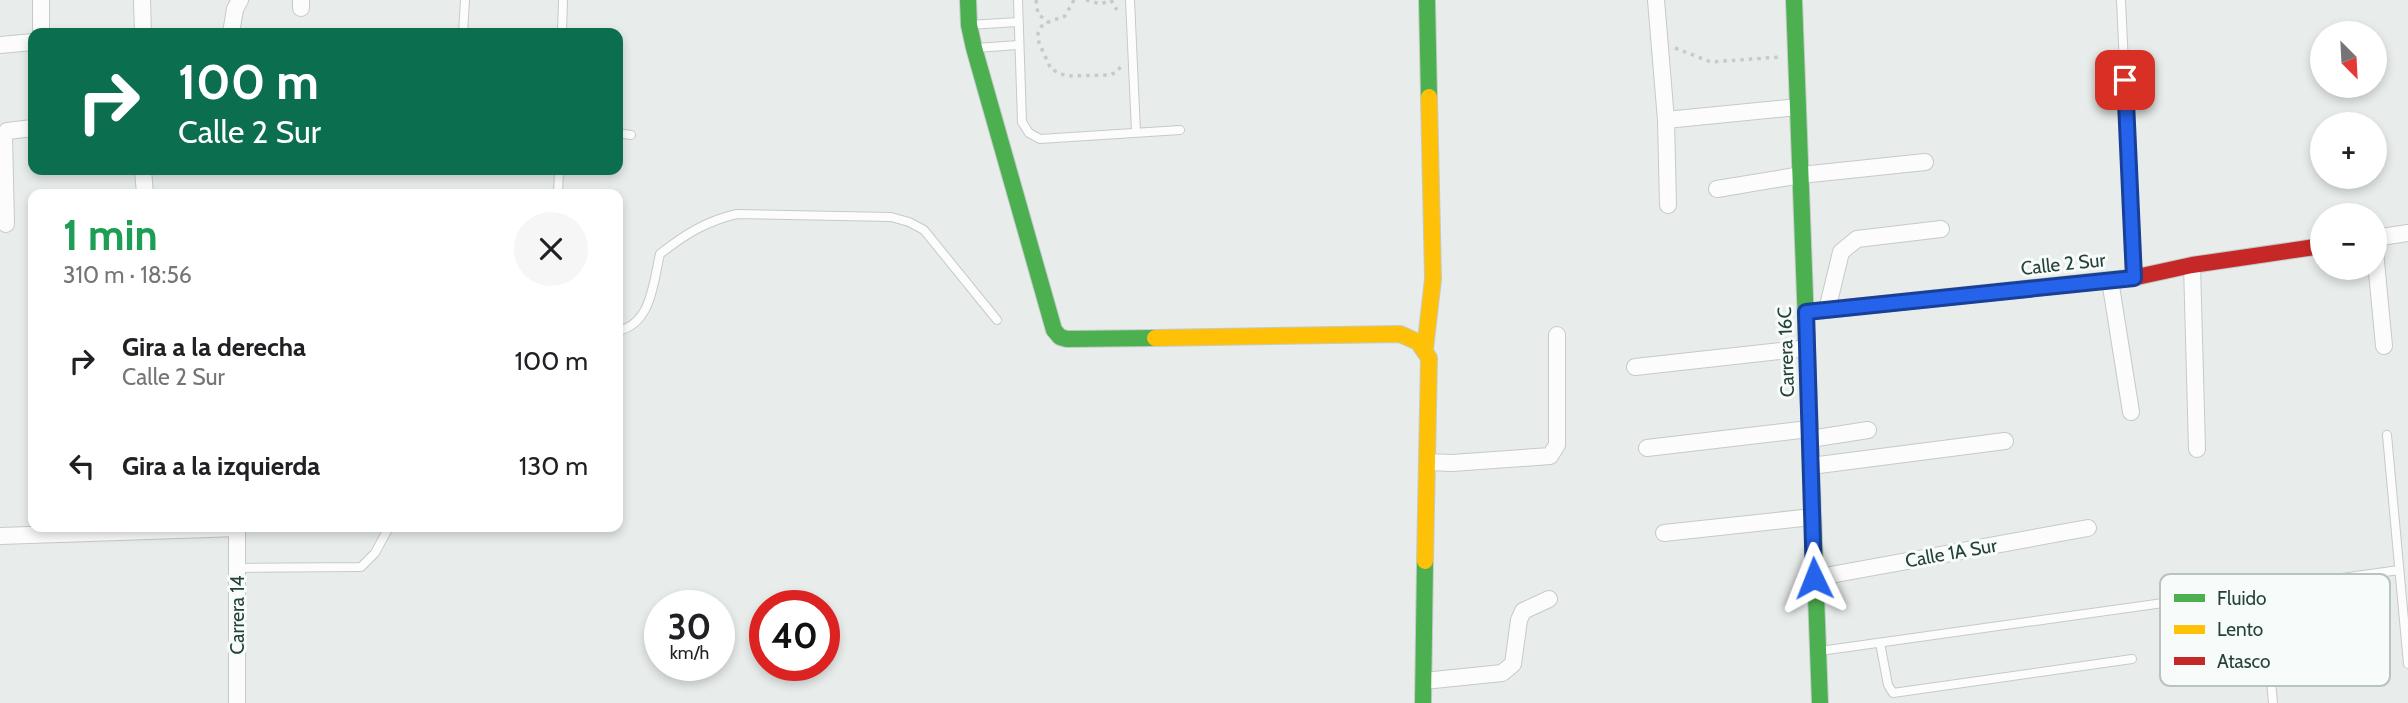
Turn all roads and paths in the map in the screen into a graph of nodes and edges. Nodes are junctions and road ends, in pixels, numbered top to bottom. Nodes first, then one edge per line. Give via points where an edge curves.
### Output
1 (41, 0) edge
2 (142, 0) edge
3 (240, 0) edge
4 (465, 0) edge
5 (563, 0) edge
6 (968, 0) edge
7 (1018, 0) edge
8 (1035, 0) edge
9 (1074, 0) edge
10 (1086, 0) edge
11 (1111, 0) edge
12 (1130, 0) edge
13 (1427, 0) edge
14 (1656, 0) edge
15 (1794, 0) edge
16 (2122, 0) edge
17 (1119, 16) dead end
18 (1018, 22) junction
19 (1048, 22) junction
20 (969, 25) junction
21 (41, 28) edge
22 (143, 28) edge
23 (232, 28) edge
24 (463, 28) edge
25 (562, 28) edge
26 (28, 42) edge
27 (1661, 43) junction
28 (0, 45) edge
29 (1019, 45) junction
30 (974, 48) junction
31 (1796, 56) junction
32 (1122, 60) dead end
33 (1798, 107) junction
34 (1666, 120) junction
35 (28, 129) edge
36 (1180, 130) dead end
37 (1136, 132) junction
38 (623, 134) edge
39 (631, 135) dead end
40 (1925, 162) dead end
41 (1801, 175) junction
42 (1717, 189) dead end
43 (1668, 205) dead end
44 (6, 224) dead end
45 (1941, 229) dead end
46 (2408, 233) edge
47 (2387, 236) edge
48 (2310, 248) edge
49 (2192, 265) junction
50 (2134, 278) junction
51 (2110, 280) junction
52 (2378, 280) edge
53 (1827, 310) junction
54 (1806, 312) junction
55 (997, 320) dead end
56 (623, 330) edge
57 (1557, 335) dead end
58 (2384, 346) dead end
59 (1807, 348) junction
60 (1425, 349) junction
61 (1635, 367) dead end
62 (2131, 412) dead end
63 (1868, 430) dead end
64 (1810, 434) junction
65 (2387, 435) dead end
66 (2006, 441) dead end
67 (1647, 448) dead end
68 (2197, 449) dead end
69 (1427, 462) junction
70 (1811, 466) junction
71 (1812, 517) junction
72 (2088, 528) dead end
73 (118, 532) edge
74 (237, 532) edge
75 (386, 532) edge
76 (1664, 533) dead end
77 (0, 536) edge
78 (237, 568) junction
79 (2399, 570) junction
80 (2372, 574) edge
81 (1814, 578) junction
82 (1549, 598) dead end
83 (2160, 604) edge
84 (1880, 643) junction
85 (1816, 652) junction
86 (2132, 659) dead end
87 (2408, 664) edge
88 (1424, 681) junction
89 (237, 703) edge
90 (1423, 703) edge
91 (1820, 703) edge

1 - 21 street
2 - 22 street
3 - 23 street
4 - 24 lane
5 - 25 lane
6 - 20 street
7 - 18 lane
8 - 19 path via 1038,14
9 - 19 path via 1063,18
10 - 11 path via 1101,4
11 - 17 path
12 - 37 lane
13 - 60 street via 1433,279
14 - 27 street
15 - 31 street, Carrera 16C
16 - 50 lane
18 - 20 lane
18 - 29 lane
19 - 32 path via 1040,28 1038,38 1055,73 1109,75 1120,68
20 - 30 street
26 - 28 street
27 - 31 path via 1712,62
27 - 34 street
29 - 30 lane
29 - 37 lane via 1022,122 1029,133 1040,139
30 - 60 street via 1054,330 1060,337 1400,334
31 - 33 street, Carrera 16C
33 - 34 street
33 - 41 street, Carrera 16C
34 - 43 street
35 - 44 street via 7,131 4,136
36 - 37 lane
38 - 39 lane
40 - 41 street
41 - 42 street
41 - 54 street, Carrera 16C
45 - 53 street via 1857,239 1841,252
46 - 47 street
48 - 49 street, Calle 2 Sur
49 - 50 street, Calle 2 Sur
49 - 68 street
50 - 51 street, Calle 2 Sur
51 - 53 street, Calle 2 Sur
51 - 62 street
52 - 58 street
53 - 54 street, Calle 2 Sur
54 - 59 street, Carrera 16C
55 - 56 lane via 924,230 909,222 891,217 737,214 699,226 660,254 648,305 632,327
57 - 69 street via 1557,446 1550,456
59 - 61 street
59 - 64 street, Carrera 16C
60 - 69 street via 1429,358
63 - 64 street
64 - 67 street
64 - 70 street, Carrera 16C
65 - 79 lane
66 - 70 street
69 - 88 street
70 - 71 street, Carrera 16C
71 - 76 street
71 - 81 street, Carrera 16C
72 - 81 street, Calle 1A Sur
73 - 77 street
74 - 78 street, Carrera 14
75 - 78 lane via 361,567
78 - 89 street, Carrera 14
79 - 80 lane
79 - 87 lane
81 - 85 street, Carrera 16C
82 - 88 street via 1523,611 1513,664 1502,673
83 - 84 lane
84 - 85 lane
84 - 86 lane via 1893,693
85 - 91 street, Carrera 16C
88 - 90 street

